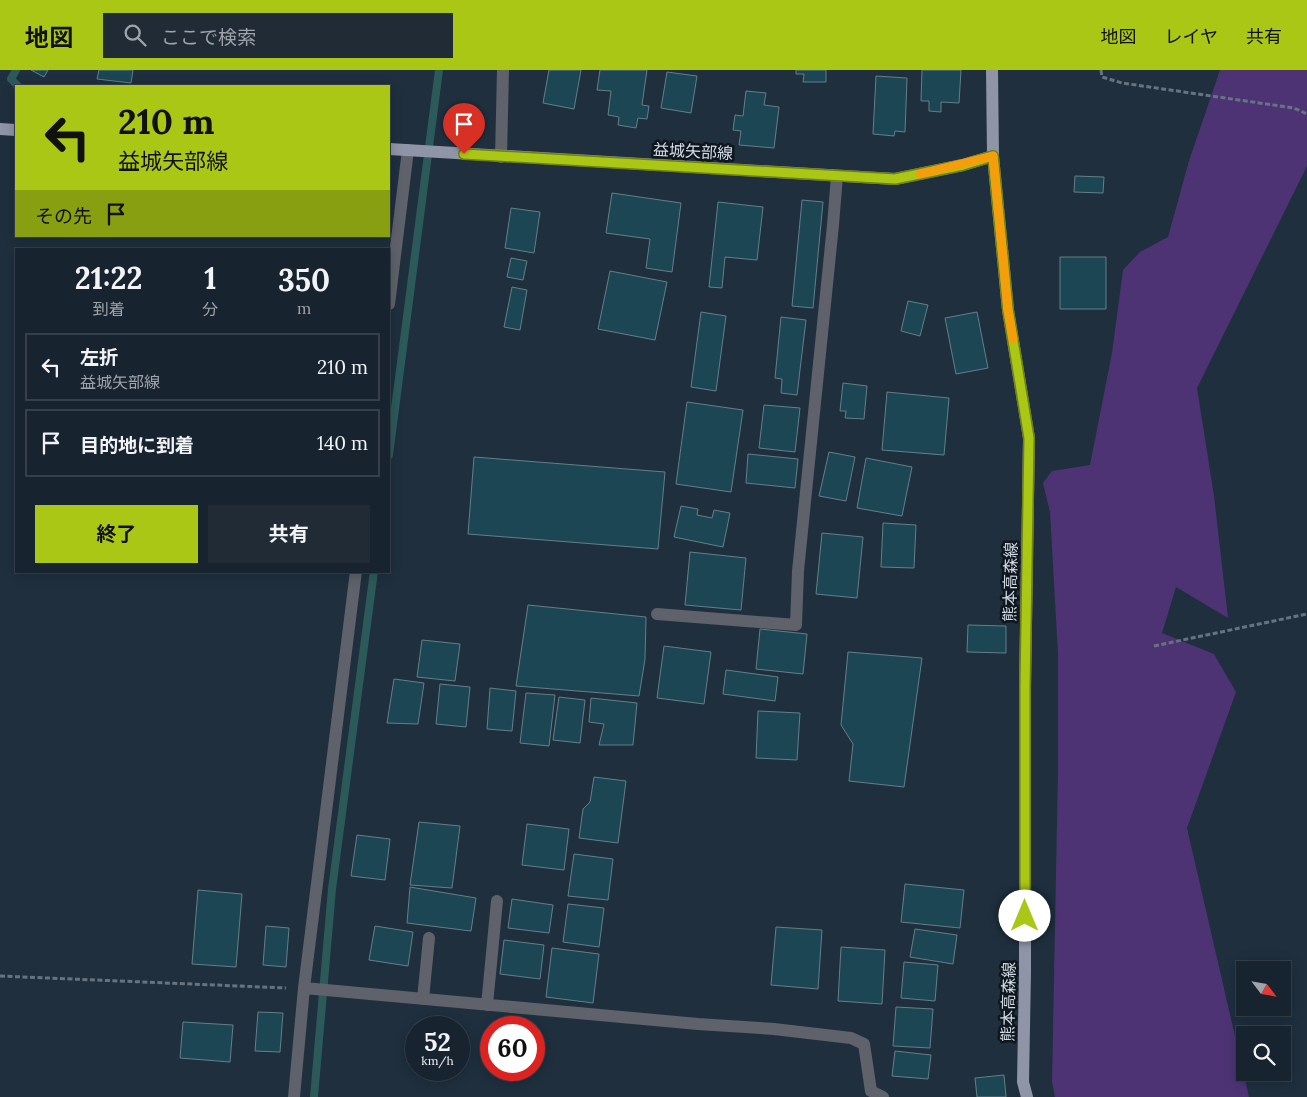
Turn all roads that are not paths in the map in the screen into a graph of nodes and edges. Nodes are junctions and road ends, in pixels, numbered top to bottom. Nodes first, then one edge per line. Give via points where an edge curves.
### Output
1 (503, 70) edge
2 (992, 70) edge
3 (0, 129) edge
4 (15, 130) edge
5 (390, 149) edge
6 (408, 150) junction
7 (993, 156) junction
8 (501, 157) junction
9 (837, 176) junction
10 (390, 296) edge
11 (356, 573) edge
12 (658, 614) dead end
13 (497, 901) dead end
14 (429, 938) dead end
15 (304, 988) junction
16 (423, 999) junction
17 (488, 1004) junction
18 (294, 1097) edge
19 (882, 1097) edge
20 (1027, 1097) edge

1 - 8 street
2 - 7 main road, 熊本高森線
3 - 4 main road
5 - 6 main road, 益城矢部線
6 - 8 main road, 益城矢部線
6 - 10 street
7 - 9 main road, 益城矢部線 via 895,179
7 - 20 main road, 熊本高森線 via 1008,310 1029,438 1023,1082
8 - 9 main road, 益城矢部線
9 - 12 street via 798,571 796,625
11 - 15 street
13 - 17 street
14 - 16 street
15 - 16 street
15 - 18 street
16 - 17 street
17 - 19 street via 851,1038 864,1044 871,1091

